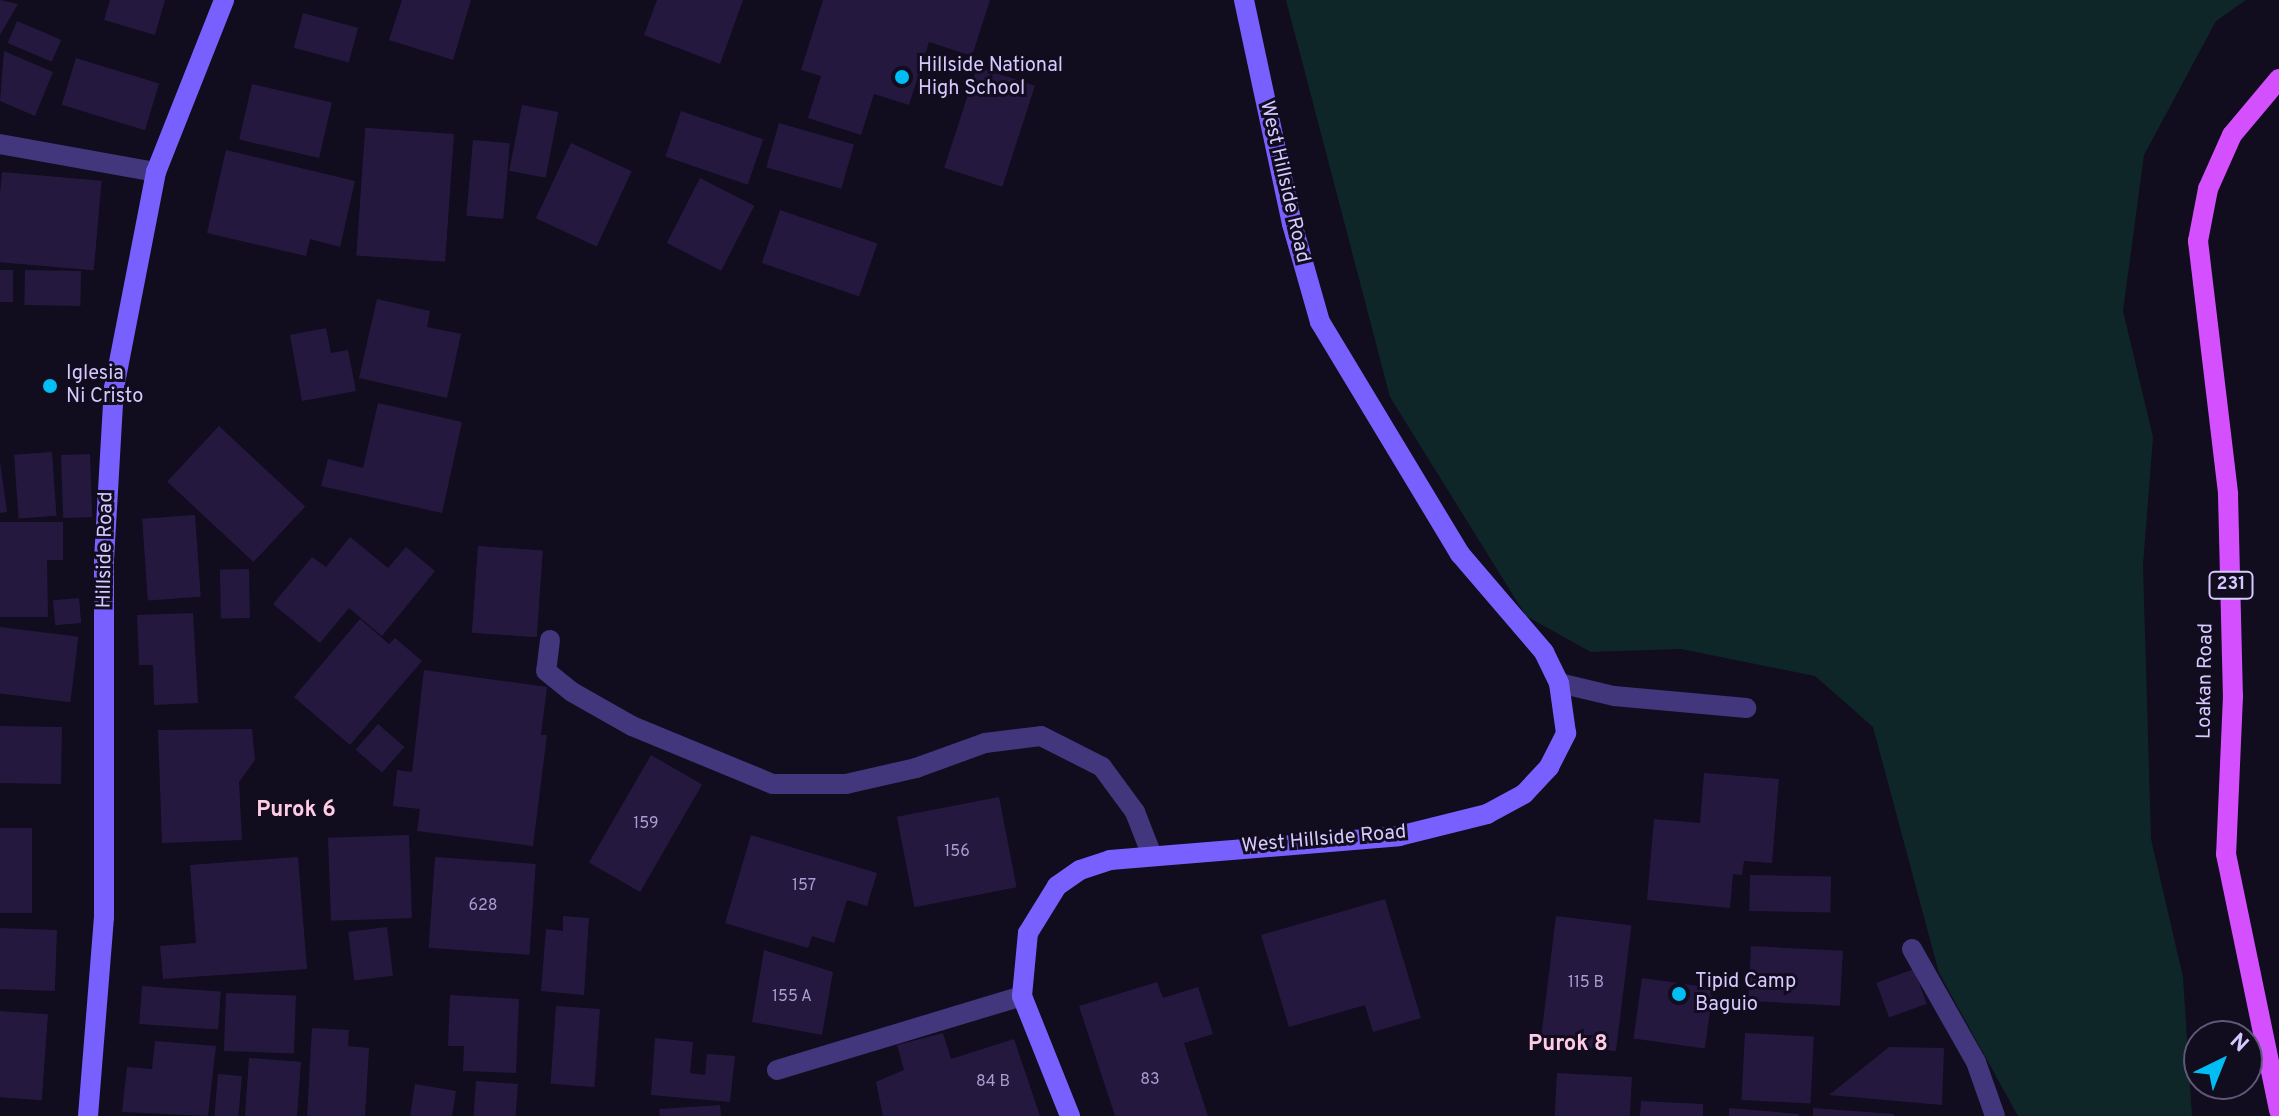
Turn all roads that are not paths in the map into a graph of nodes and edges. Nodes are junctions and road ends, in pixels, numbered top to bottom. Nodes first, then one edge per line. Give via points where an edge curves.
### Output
1 (224, 0) edge
2 (1244, 0) edge
3 (2279, 79) edge
4 (0, 144) edge
5 (156, 172) junction
6 (550, 640) dead end
7 (1559, 683) junction
8 (1746, 708) dead end
9 (1151, 853) junction
10 (1912, 949) dead end
11 (1022, 996) junction
12 (777, 1070) dead end
13 (2279, 1111) edge
14 (88, 1116) edge
15 (1070, 1116) edge
16 (1995, 1116) edge

1 - 5 street, Hillside Road
2 - 7 street, West Hillside Road via 1292,224 1320,322 1460,554 1544,652
3 - 13 main road, Loakan Road / 231 via 2232,135 2208,189 2198,241 2228,494 2233,696 2226,854
4 - 5 street
5 - 14 street, Hillside Road via 114,388 107,473 104,917
6 - 9 street via 546,671 572,692 632,726 773,784 846,784 916,768 985,743 1041,736 1102,767 1135,812
7 - 8 street via 1614,696
7 - 9 street, West Hillside Road via 1566,733 1549,767 1524,794 1487,814 1399,836
9 - 11 street, West Hillside Road via 1080,870 1057,886 1028,933
10 - 16 street via 1976,1062
11 - 12 street
11 - 15 street, West Hillside Road

